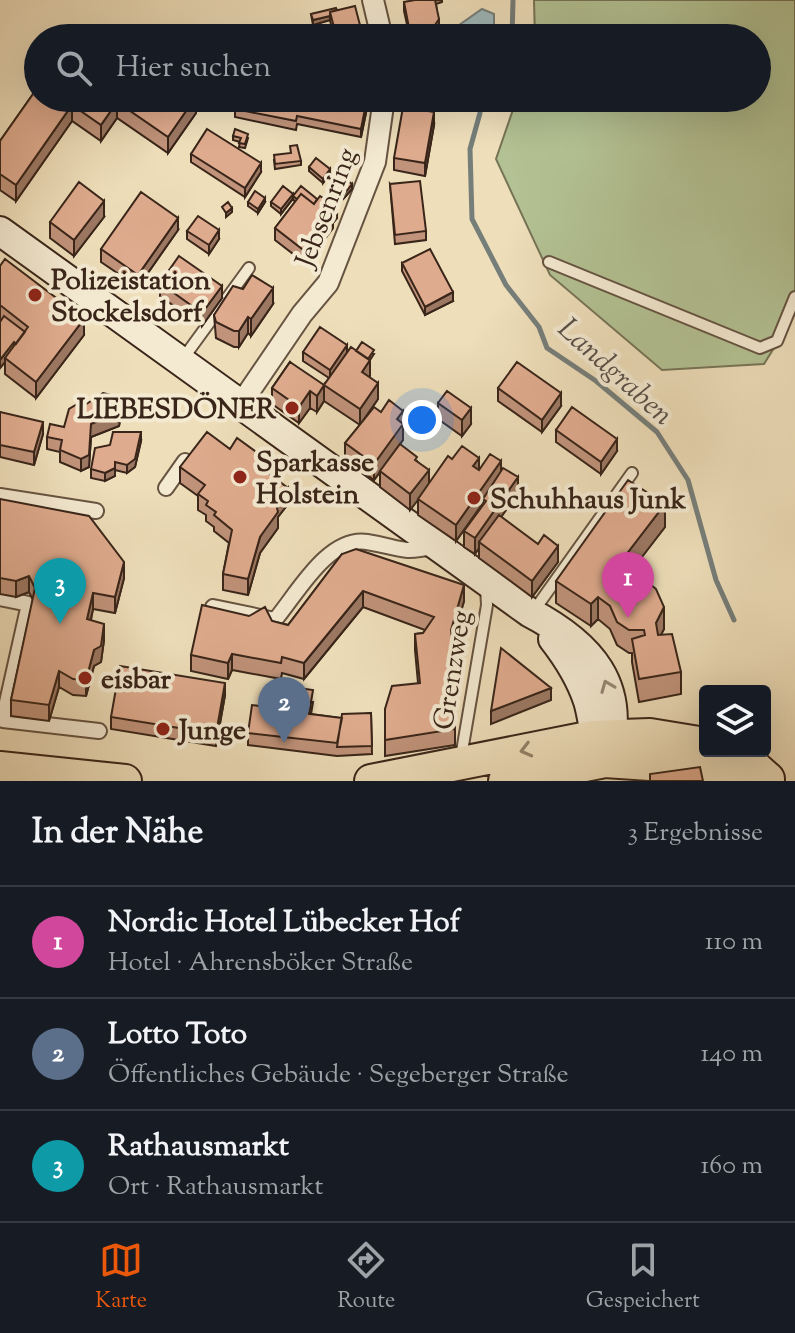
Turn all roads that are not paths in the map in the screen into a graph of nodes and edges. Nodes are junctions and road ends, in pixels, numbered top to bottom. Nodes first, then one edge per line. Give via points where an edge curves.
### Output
1 (373, 0) edge
2 (379, 24) edge
3 (382, 112) edge
4 (0, 231) edge
5 (549, 262) dead end
6 (249, 268) dead end
7 (795, 297) edge
8 (181, 362) junction
9 (240, 405) junction
10 (185, 461) edge
11 (632, 473) dead end
12 (166, 488) dead end
13 (0, 496) edge
14 (96, 511) dead end
15 (437, 546) junction
16 (485, 581) junction
17 (0, 598) edge
18 (213, 607) edge
19 (530, 613) junction
20 (99, 731) dead end
21 (699, 743) edge
22 (604, 745) junction
23 (740, 757) edge
24 (458, 765) junction
25 (0, 768) edge
26 (125, 781) edge
27 (371, 781) edge
28 (505, 781) edge
29 (763, 781) edge
30 (770, 781) edge

1 - 2 street
3 - 9 street, Jebsenring via 375,162 328,283
4 - 8 main road
5 - 7 lane via 760,348 777,341
6 - 8 lane
8 - 9 main road
9 - 15 main road
10 - 12 street
11 - 19 lane
13 - 14 street
15 - 16 main road
15 - 18 street via 405,553 364,541 335,549 275,620
16 - 19 main road
16 - 24 lane, Grenzweg via 487,605
17 - 20 street via 29,604 3,720
19 - 22 main road via 582,684
21 - 22 main road via 666,736
22 -> 24 main road
22 - 28 main road
22 - 29 main road
23 - 30 main road
24 - 27 main road
25 - 26 main road

